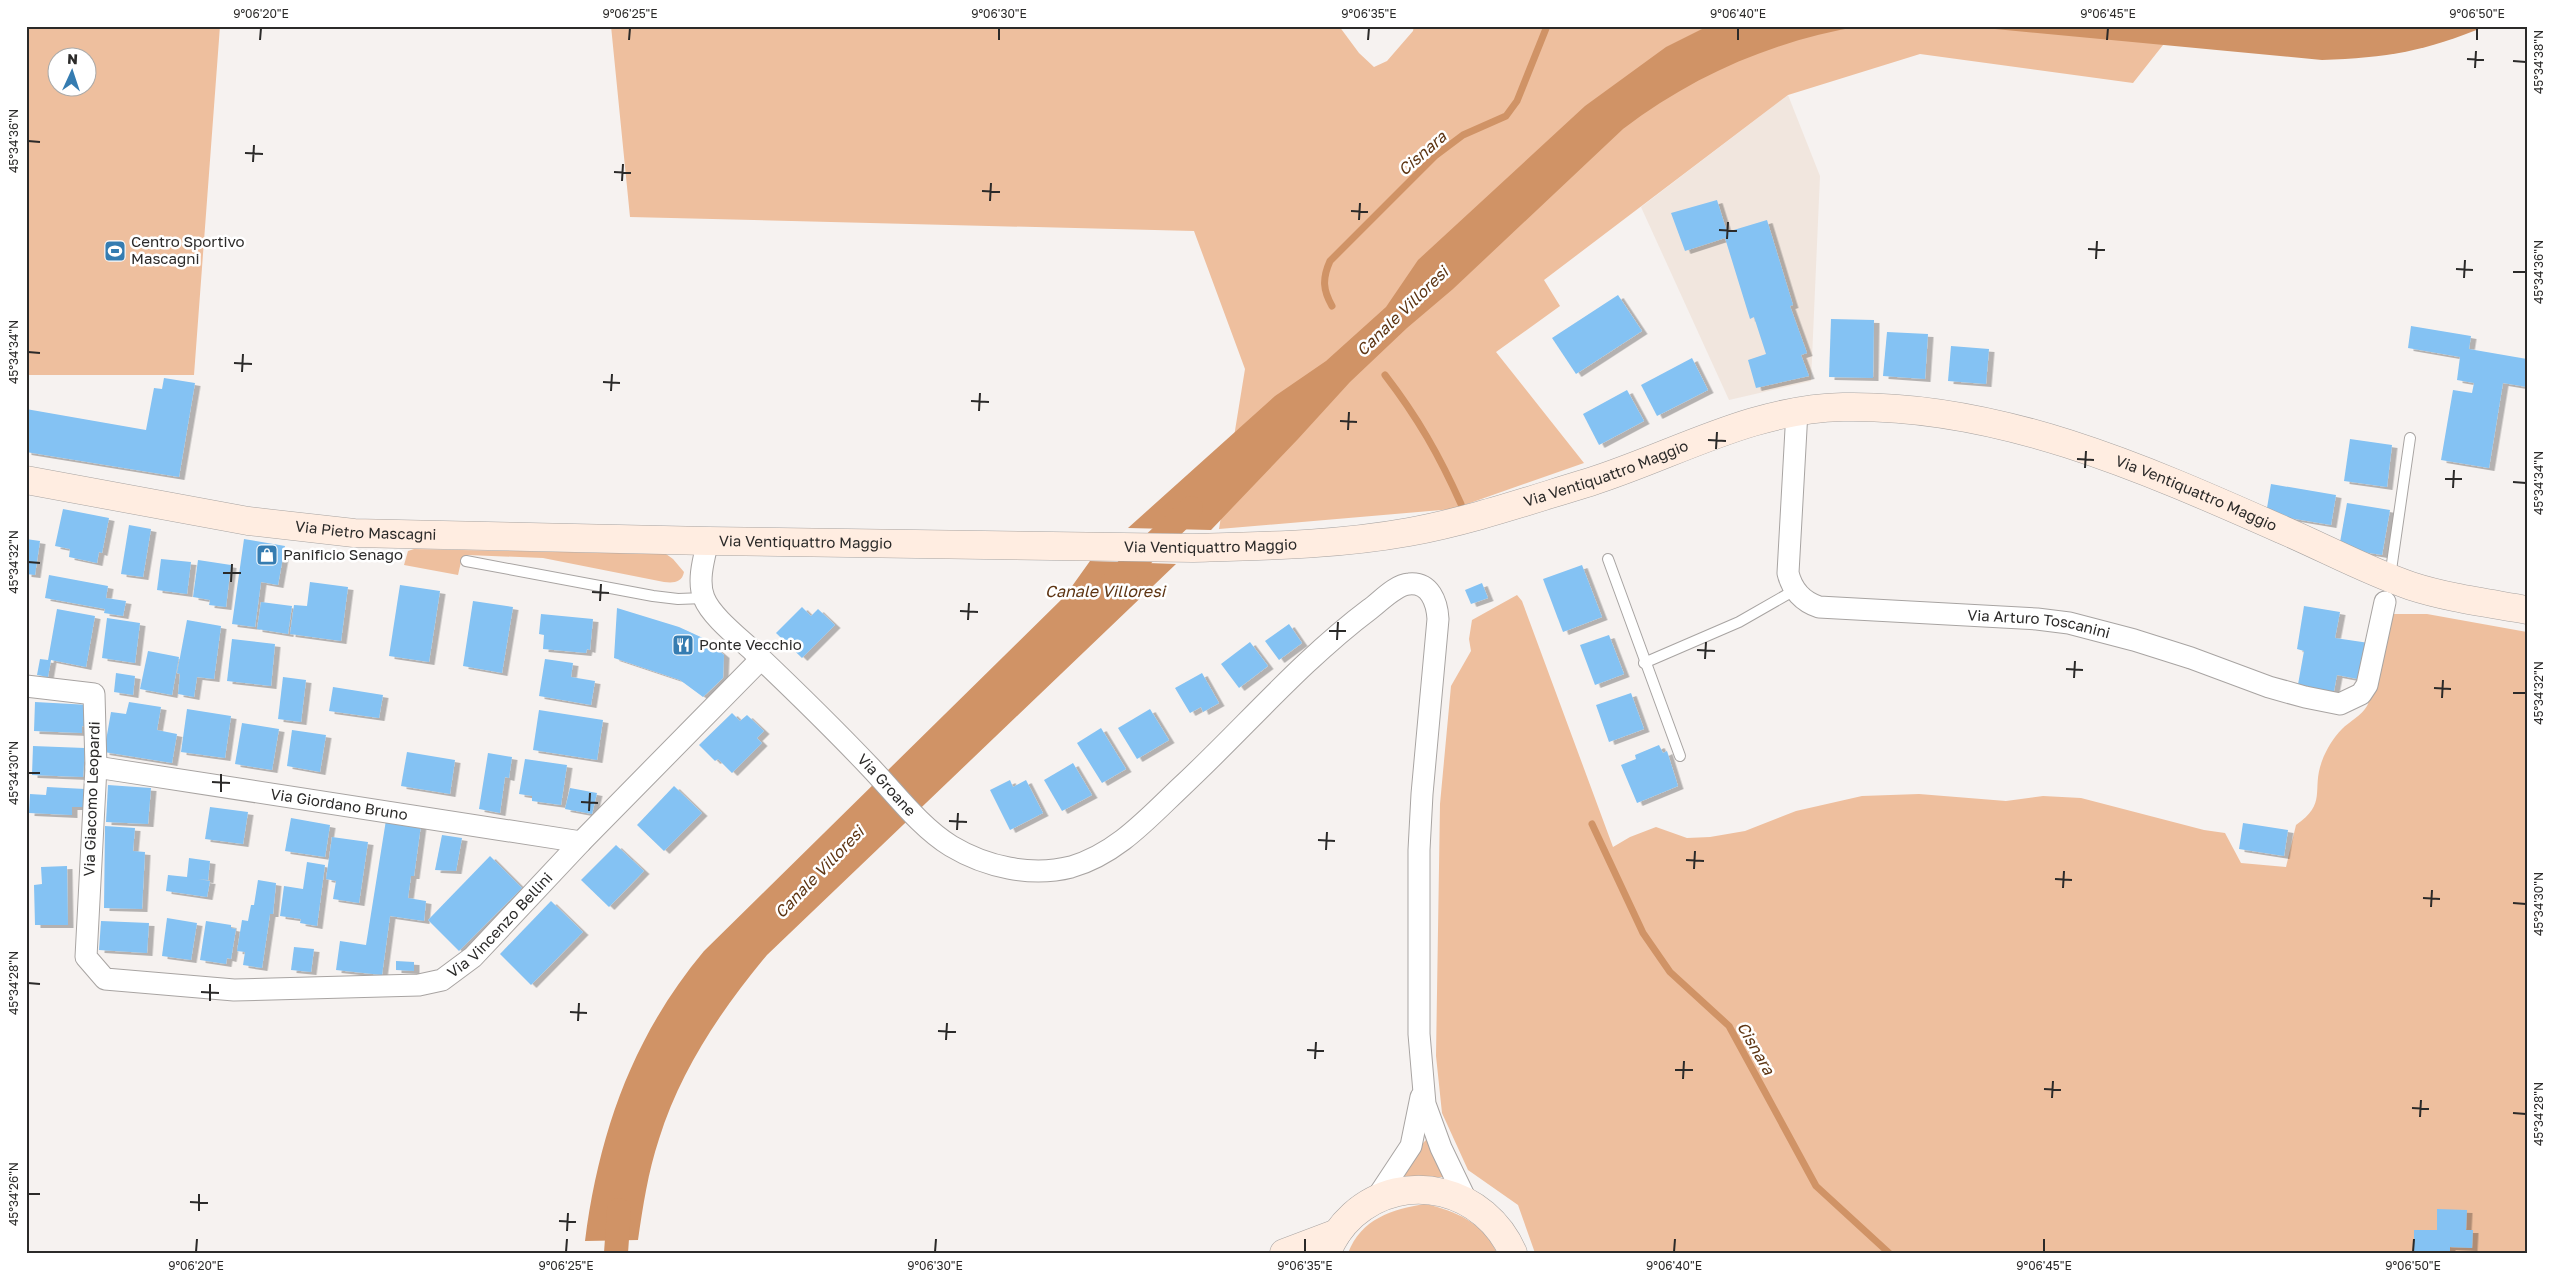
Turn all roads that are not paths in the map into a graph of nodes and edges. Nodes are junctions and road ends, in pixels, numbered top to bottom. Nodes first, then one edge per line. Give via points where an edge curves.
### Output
1 (1797, 411) junction
2 (2410, 438) dead end
3 (26, 480) edge
4 (708, 541) junction
5 (1608, 559) dead end
6 (466, 561) dead end
7 (1795, 590) junction
8 (2387, 590) junction
9 (704, 598) junction
10 (2527, 610) edge
11 (762, 659) junction
12 (1644, 663) junction
13 (26, 686) edge
14 (1680, 756) dead end
15 (96, 767) junction
16 (581, 842) junction
17 (95, 968) joint
18 (1422, 1082) junction
19 (1376, 1200) junction
20 (1466, 1200) junction
21 (1332, 1243) edge
22 (1284, 1253) edge
23 (1513, 1253) edge

1 - 4 street, Via Ventiquattro Maggio via 1744,423 1597,479 1454,522 1348,540 1193,548
1 - 7 street via 1788,573
1 - 8 street, Via Ventiquattro Maggio via 1844,407 1898,409 1975,419 2032,432 2152,474
2 - 8 lane
3 - 4 street, Via Pietro Mascagni via 202,514 312,530 420,536
4 - 9 street via 702,572
5 - 12 lane
6 - 9 lane via 653,596
7 - 8 street, Via Arturo Toscanini via 1809,604 1819,607 2069,623 2191,658 2269,687 2340,704 2361,694 2367,685
7 - 12 lane via 1739,622
8 - 10 street, Via Ventiquattro Maggio via 2436,592
9 - 11 street, Via Groane via 724,623
11 - 16 street, Via Vincenzo Bellini
11 - 18 street, Via Groane via 928,827 950,845 999,866 1049,870 1095,858 1116,846 1348,626 1400,586 1412,584 1427,589 1434,598 1438,619 1419,850 1418,976
12 - 14 lane
13 - 15 street, Via Giacomo Leopardi via 94,694
15 - 16 street, Via Giordano Bruno
15 - 17 street, Via Giacomo Leopardi via 86,957
16 - 17 street, Via Vincenzo Bellini via 473,957 442,980 419,985 344,989 234,990 105,979
18 - 19 street via 1411,1146
18 - 20 street via 1431,1124
19 - 20 street via 1412,1189 1448,1193
19 - 21 street via 1361,1208
20 - 23 street via 1494,1222
21 - 22 street

